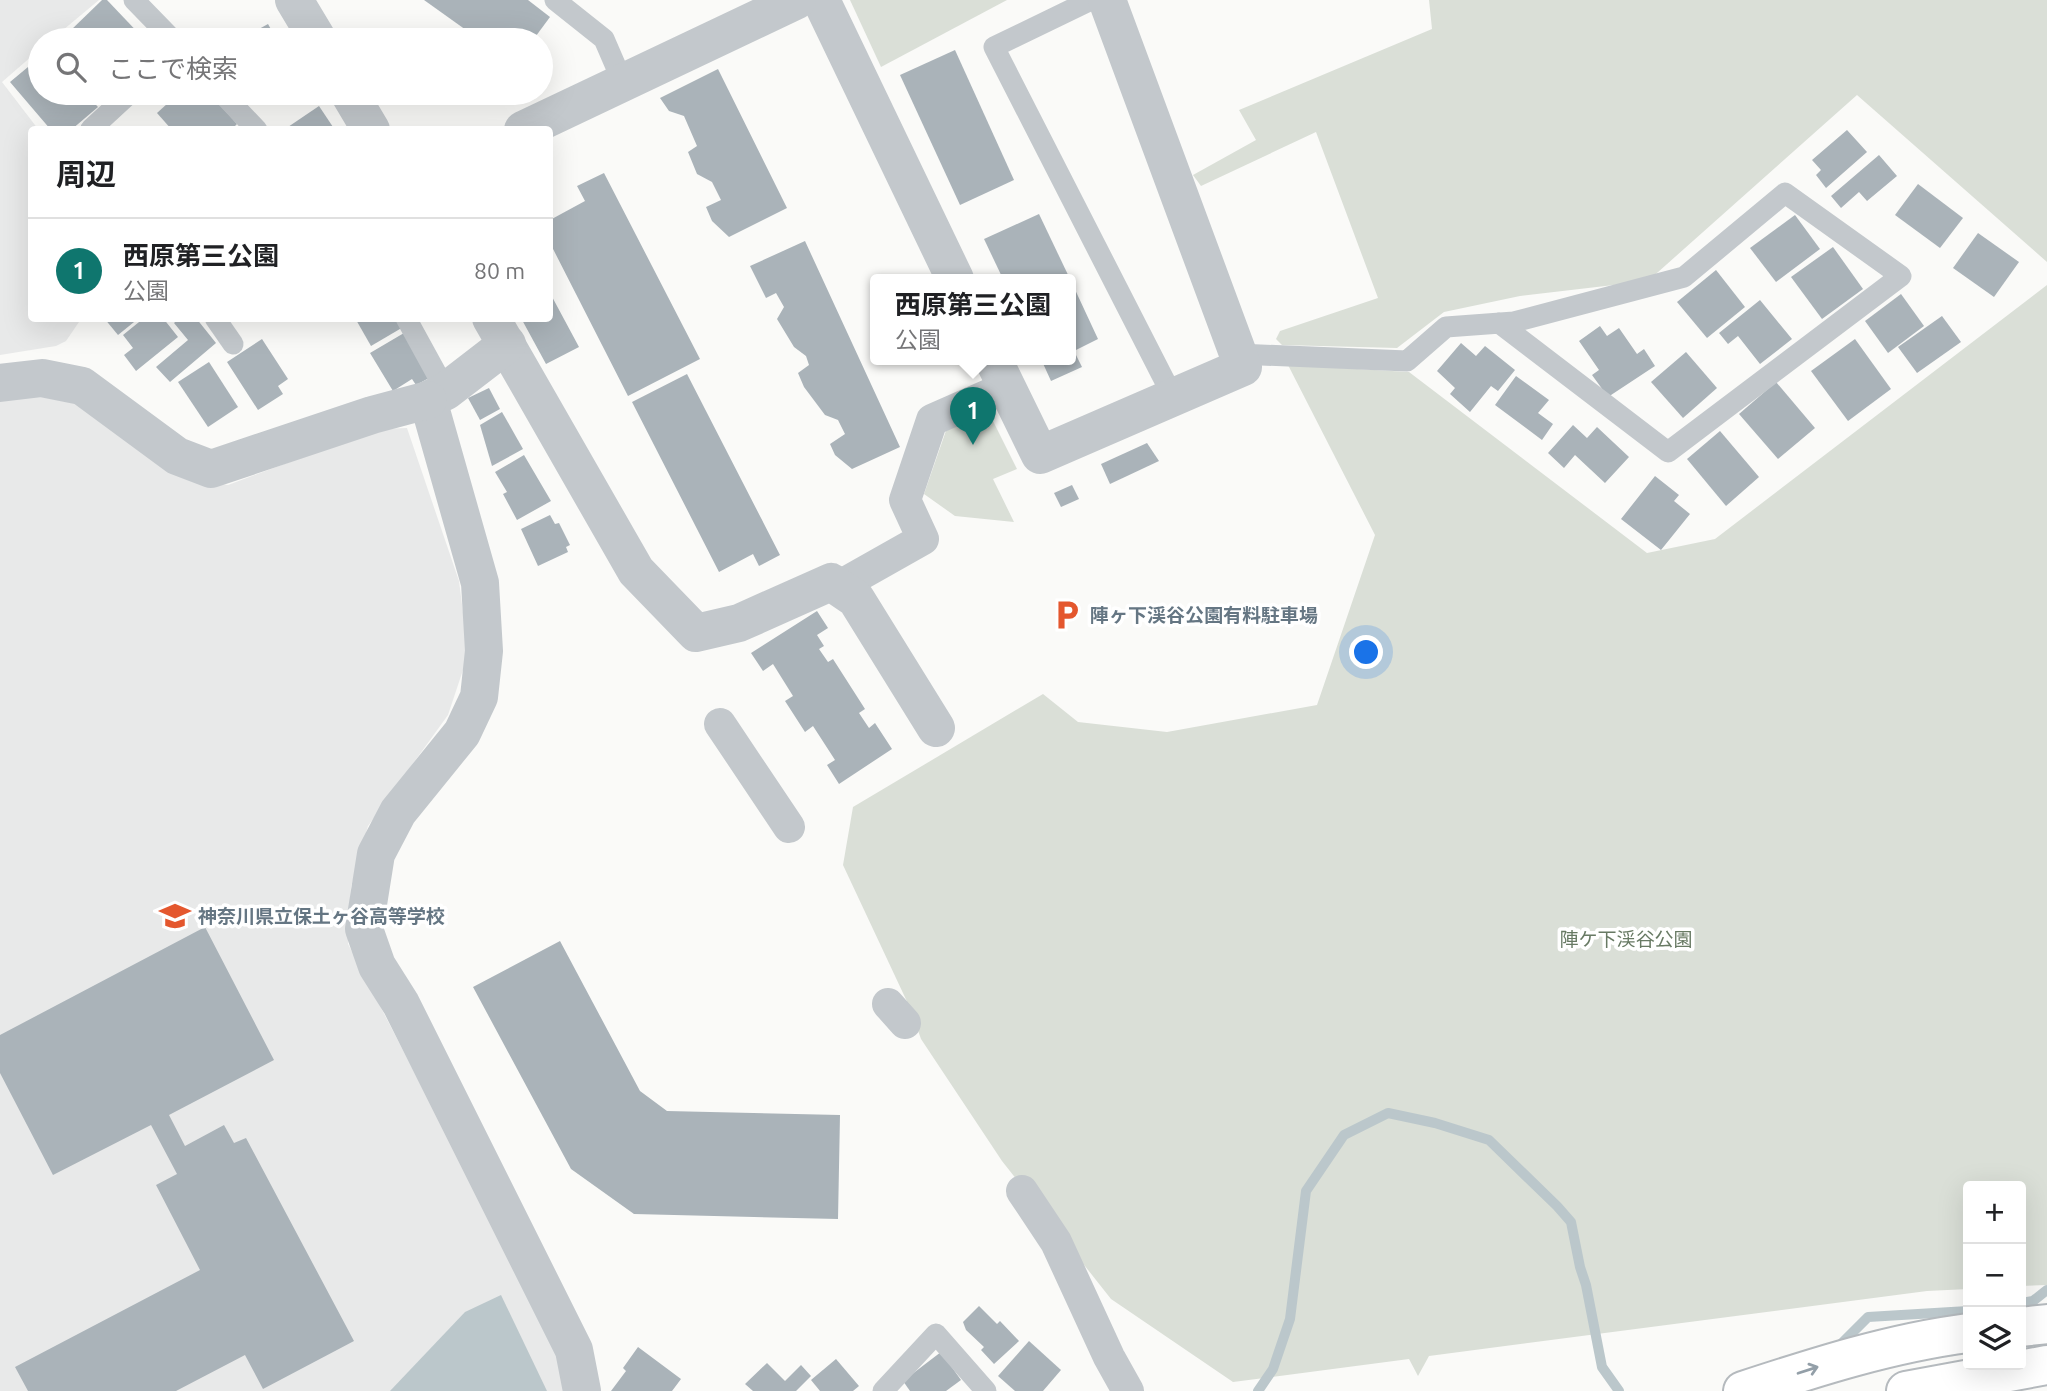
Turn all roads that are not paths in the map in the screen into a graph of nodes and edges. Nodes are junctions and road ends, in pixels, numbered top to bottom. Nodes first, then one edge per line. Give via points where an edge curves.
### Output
1 (134, 0) edge
2 (294, 0) edge
3 (555, 0) edge
4 (800, 1) edge
5 (1109, 6) edge
6 (161, 28) edge
7 (311, 28) edge
8 (623, 83) junction
9 (117, 105) edge
10 (233, 105) edge
11 (356, 105) edge
12 (94, 126) edge
13 (253, 126) edge
14 (369, 126) edge
15 (532, 126) edge
16 (952, 274) edge
17 (218, 322) edge
18 (408, 322) edge
19 (1499, 323) junction
20 (499, 331) edge
21 (233, 344) dead end
22 (1238, 354) junction
23 (1000, 373) edge
24 (0, 383) edge
25 (437, 395) junction
26 (1173, 397) junction
27 (838, 587) junction
28 (720, 724) dead end
29 (936, 728) dead end
30 (789, 827) dead end
31 (1022, 1191) dead end
32 (2047, 1324) edge
33 (2026, 1326) edge
34 (1963, 1334) edge
35 (2047, 1366) edge
36 (582, 1391) edge
37 (884, 1391) edge
38 (986, 1391) edge
39 (1128, 1391) edge
40 (1743, 1391) edge
41 (1906, 1391) edge

1 - 6 lane
2 - 7 street
3 - 8 lane via 604,39
4 - 8 street
4 - 16 street
5 - 22 street
5 - 26 lane via 994,47
8 - 15 street
9 - 12 lane
10 - 13 lane
11 - 14 street
17 - 21 lane
18 - 25 lane
19 - 19 lane via 1684,277 1785,193 1901,276 1668,452
19 - 22 lane via 1446,327 1406,361
20 - 25 street
20 - 27 street via 636,571 696,633 739,623 831,582
22 - 26 street via 1243,367
23 - 26 street via 1040,455
23 - 27 street via 932,420 905,500 923,539
24 - 25 street via 42,378 82,386 177,456 211,469
25 - 36 street via 480,583 484,651 479,697 462,733 398,812 376,854 364,929 377,966 401,1004 574,1350
27 - 29 street via 856,598
28 - 30 street
31 - 39 street via 1056,1242
32 - 33 main road
40 -> 34 main road via 1828,1363
35 - 41 main road
37 - 38 lane via 936,1334

